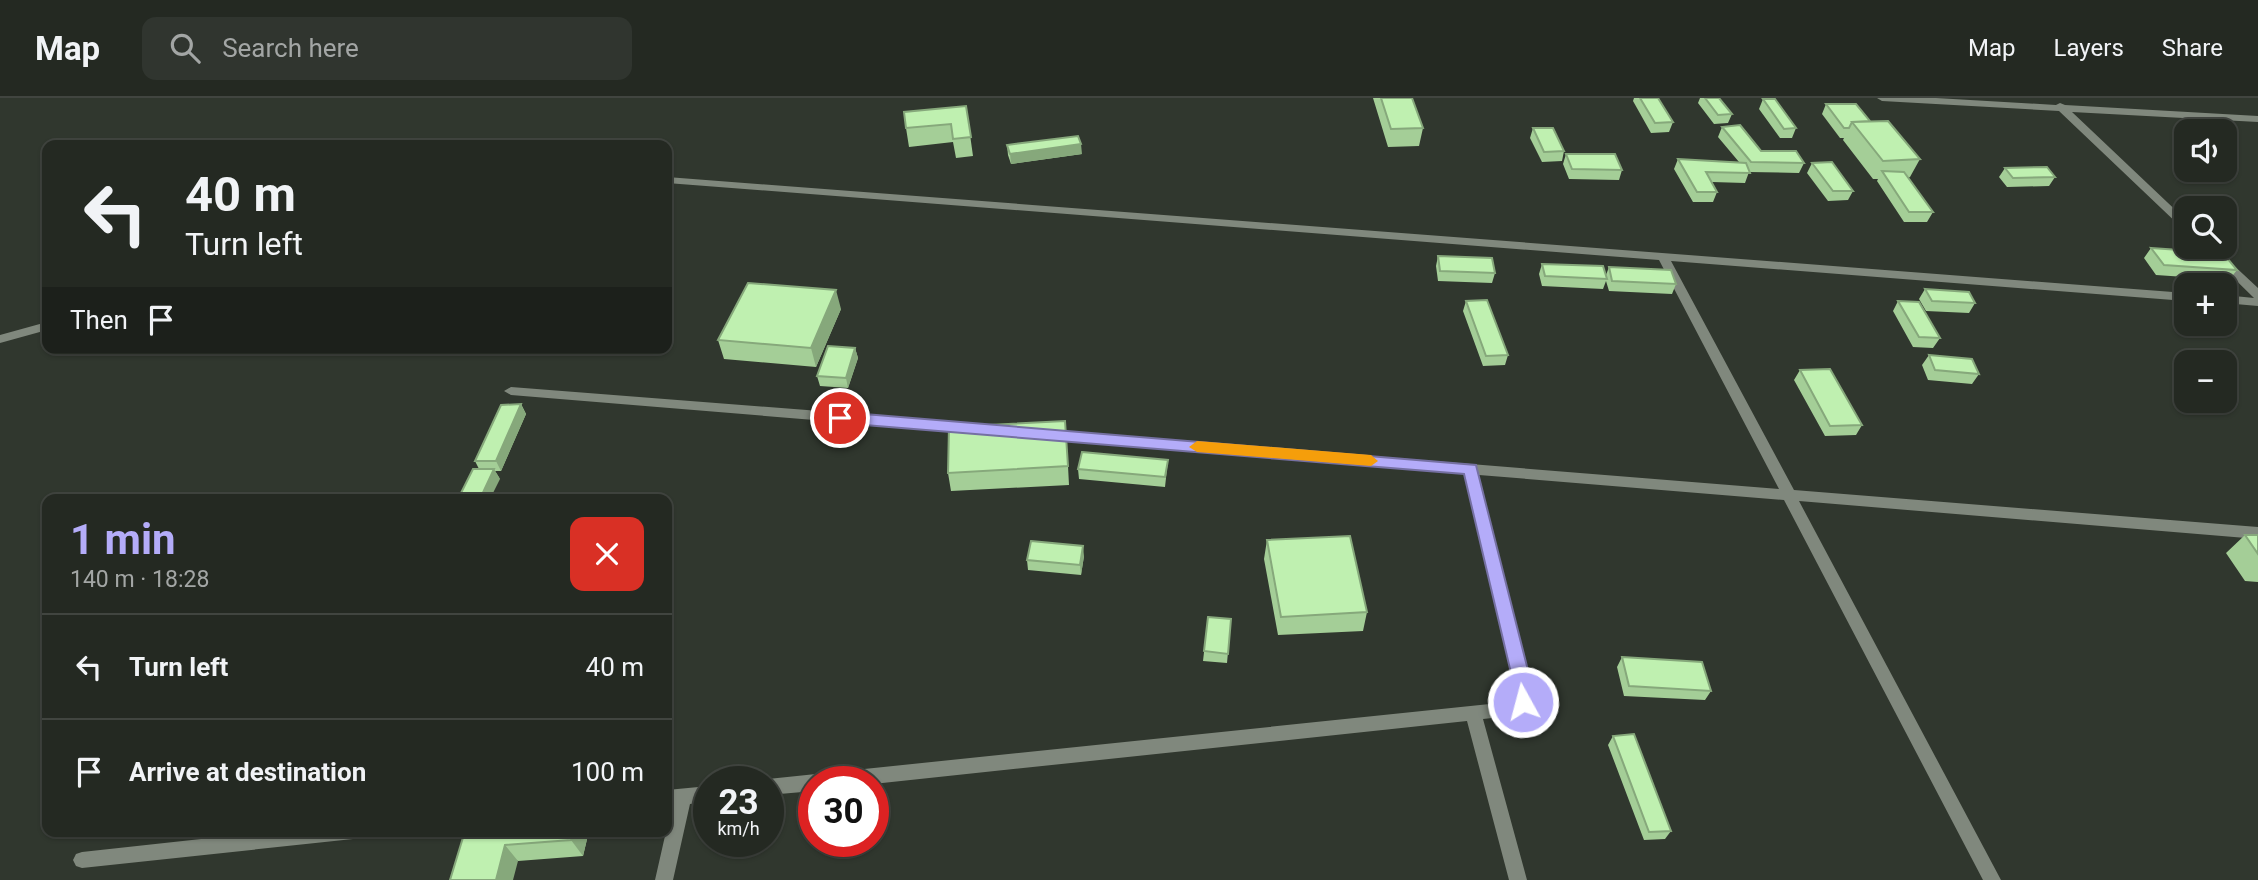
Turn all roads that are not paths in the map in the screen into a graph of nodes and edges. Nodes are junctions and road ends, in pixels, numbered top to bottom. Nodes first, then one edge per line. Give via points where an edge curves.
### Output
1 (1882, 98) edge
2 (2052, 98) edge
3 (2061, 107) junction
4 (2258, 118) edge
5 (672, 180) edge
6 (2174, 215) edge
7 (1664, 258) junction
8 (2220, 259) edge
9 (2258, 295) edge
10 (2174, 296) edge
11 (2237, 300) edge
12 (2258, 302) edge
13 (42, 327) edge
14 (0, 339) edge
15 (511, 391) dead end
16 (984, 429) edge
17 (1040, 434) edge
18 (1471, 469) junction
19 (1789, 495) junction
20 (2258, 533) edge
21 (1473, 713) junction
22 (889, 774) edge
23 (693, 795) edge
24 (675, 797) edge
25 (672, 820) edge
26 (297, 837) edge
27 (670, 837) edge
28 (82, 860) dead end
29 (664, 880) edge
30 (1518, 880) edge
31 (1992, 880) edge

1 - 3 street
2 - 3 street
3 - 4 street
3 - 6 street
5 - 7 street
7 - 10 street
7 - 19 street
8 - 9 street
11 - 12 street
13 - 14 street
15 - 16 street
17 - 18 street
18 - 19 street
18 - 21 street via 1524,690 1523,702 1511,709
19 - 20 street
19 - 31 street
21 - 22 street
21 - 30 street
23 - 24 street
24 - 25 street
26 - 28 street
27 - 29 street

